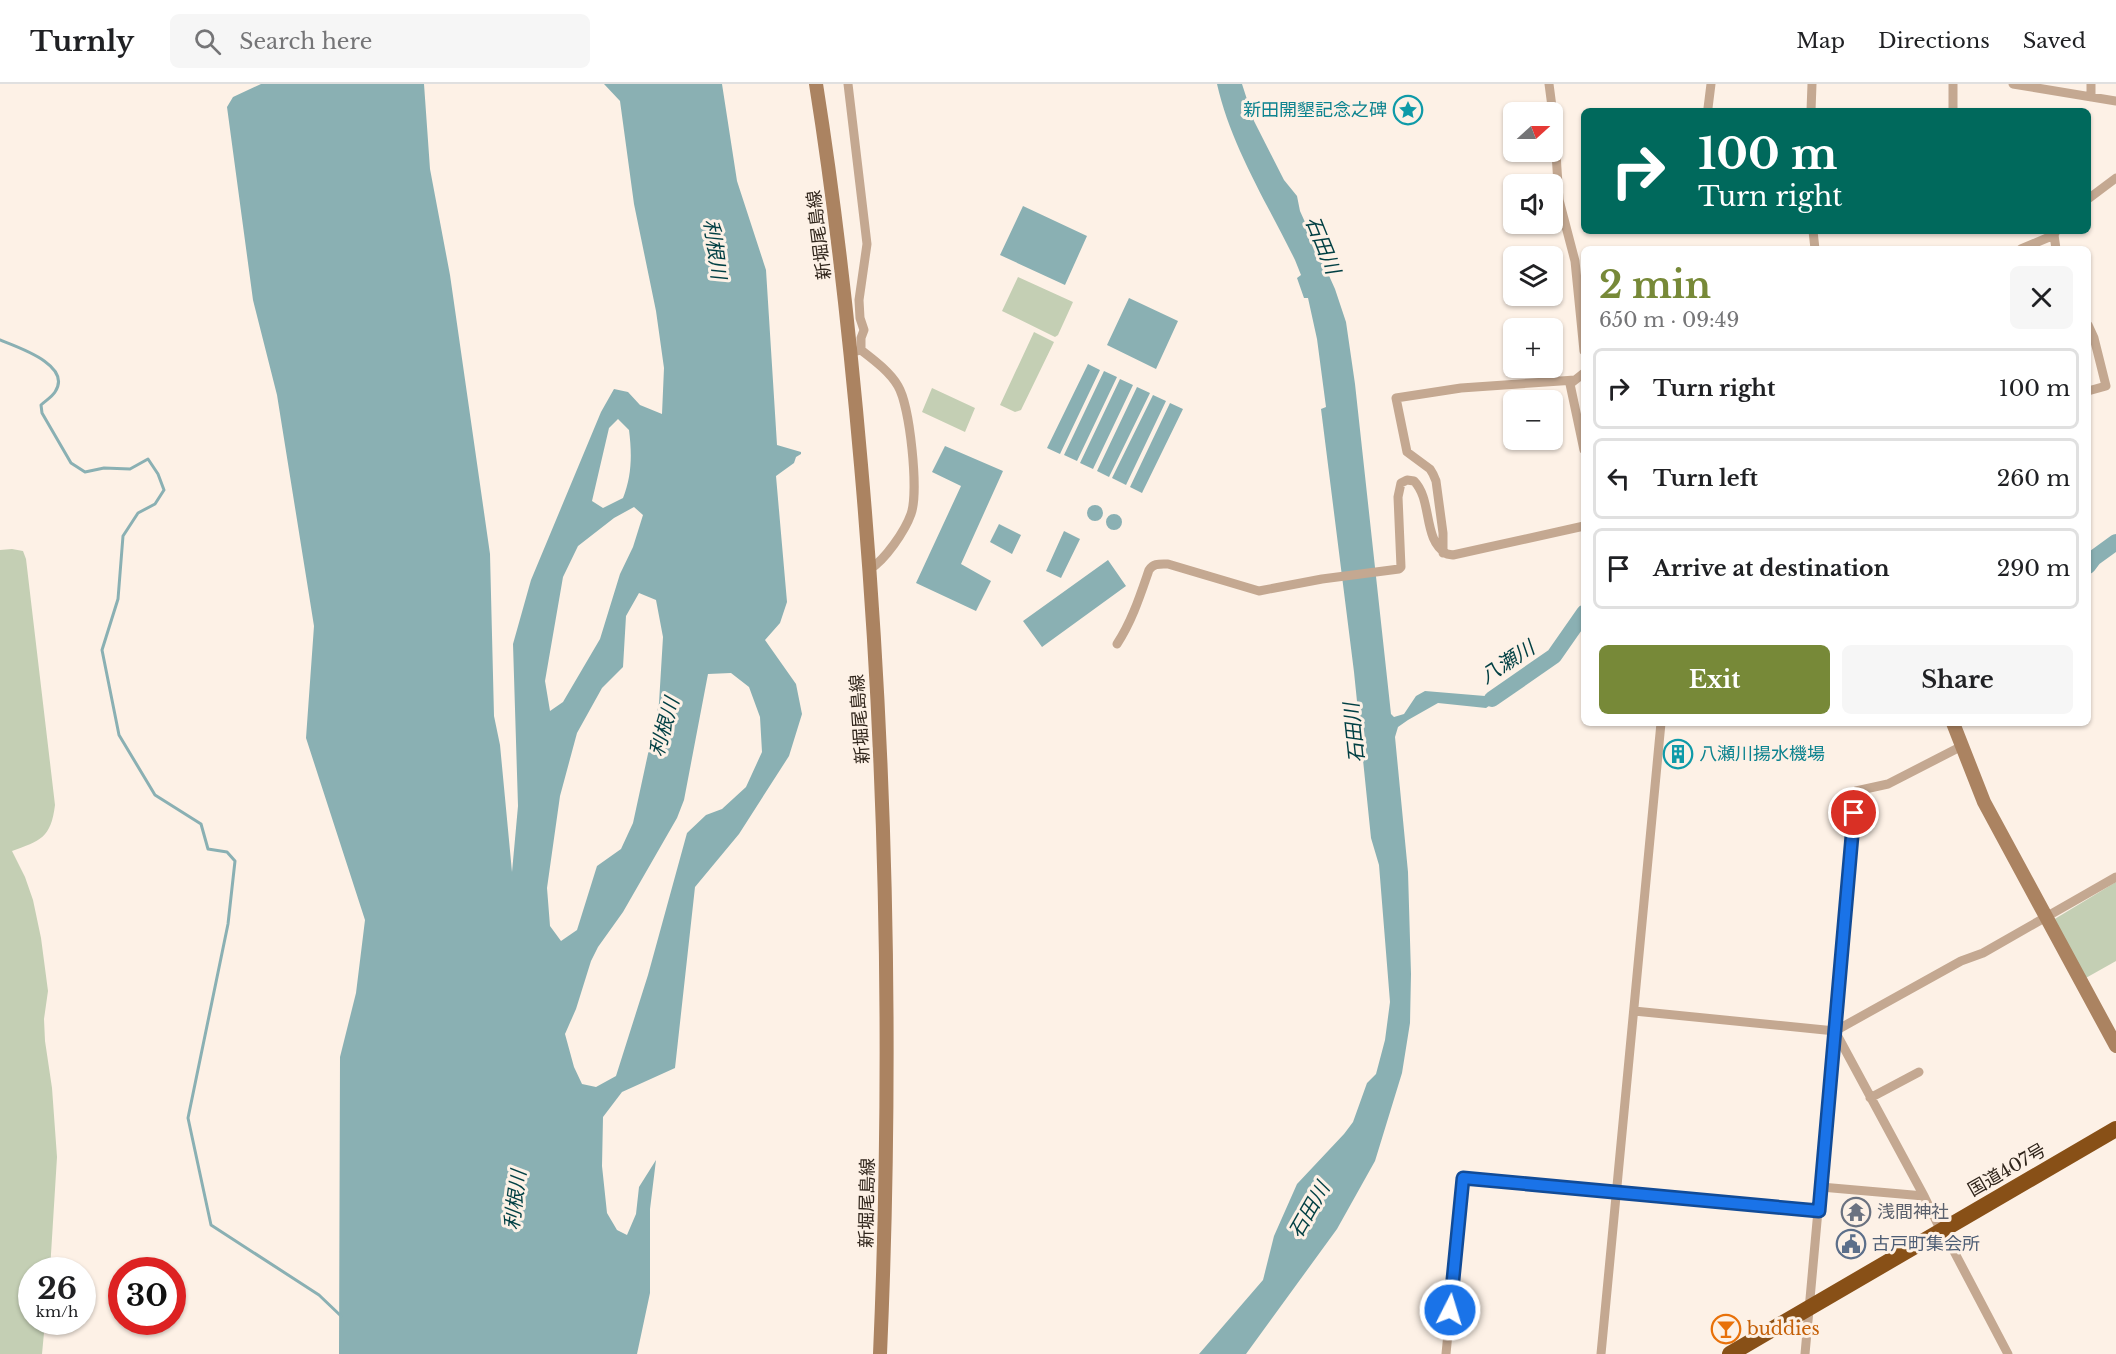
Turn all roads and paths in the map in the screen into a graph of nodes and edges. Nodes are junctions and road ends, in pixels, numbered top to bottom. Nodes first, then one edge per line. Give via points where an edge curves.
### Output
1 (816, 84) edge
2 (848, 84) edge
3 (1549, 84) edge
4 (1711, 84) edge
5 (1812, 84) edge
6 (1953, 84) edge
7 (2013, 84) edge
8 (2091, 84) edge
9 (2091, 97) junction
10 (2116, 101) edge
11 (1708, 108) dead end
12 (1811, 108) edge
13 (1953, 108) edge
14 (2116, 178) edge
15 (2091, 197) edge
16 (2053, 234) edge
17 (2027, 246) edge
18 (1581, 321) edge
19 (2091, 332) edge
20 (856, 351) junction
21 (1581, 375) edge
22 (1575, 380) junction
23 (2091, 390) edge
24 (1581, 436) edge
25 (1581, 527) edge
26 (1443, 553) junction
27 (870, 569) junction
28 (1117, 644) dead end
29 (1661, 726) edge
30 (1954, 726) edge
31 (1962, 746) junction
32 (2116, 877) edge
33 (2047, 917) junction
34 (1634, 1011) junction
35 (1835, 1031) junction
36 (2116, 1046) edge
37 (1919, 1072) dead end
38 (1870, 1098) junction
39 (2116, 1129) edge
40 (1821, 1187) junction
41 (1617, 1193) junction
42 (1924, 1196) junction
43 (1819, 1211) junction
44 (1941, 1231) junction
45 (1809, 1308) junction
46 (880, 1354) edge
47 (1446, 1354) edge
48 (1601, 1354) edge
49 (1730, 1354) edge
50 (1805, 1354) edge
51 (2008, 1354) edge

1 - 20 main road, 新堀尾島線
2 - 20 street via 867,244 859,300 864,330
3 - 18 street via 1558,200 1575,261
4 - 11 street
5 - 12 street
6 - 13 street
7 - 9 street
8 - 9 street
9 - 10 street
14 - 15 street
16 - 17 street
19 - 23 street via 2106,386
20 - 27 main road, 新堀尾島線
20 - 27 street via 898,386 906,405 913,466 911,514 883,559
21 - 22 street
22 - 24 street via 1570,384
22 - 26 street via 1461,388 1396,398 1407,452 1430,469 1436,481
25 - 26 street via 1453,555
26 - 28 street via 1433,537 1421,491 1414,481 1407,480 1401,483 1398,497 1401,567 1396,571 1259,591 1168,564 1153,565 1128,628
27 - 46 main road, 新堀尾島線 via 882,775 887,990
29 - 34 street
30 - 31 main road
31 - 33 main road via 1984,802
31 - 35 street via 1888,784 1856,791
32 - 33 street
33 - 35 street
33 - 36 main road
34 - 35 street
34 - 41 street
35 - 38 street
35 - 40 street
37 - 38 street
38 - 42 street
39 - 44 highway, 国道407号
40 - 42 street
40 - 43 street
41 - 43 street
41 - 47 street via 1463,1178
41 - 48 street
42 - 44 street
43 - 45 street
44 - 45 highway, 国道407号
44 - 51 street
45 - 49 highway, 国道407号
45 - 50 street

